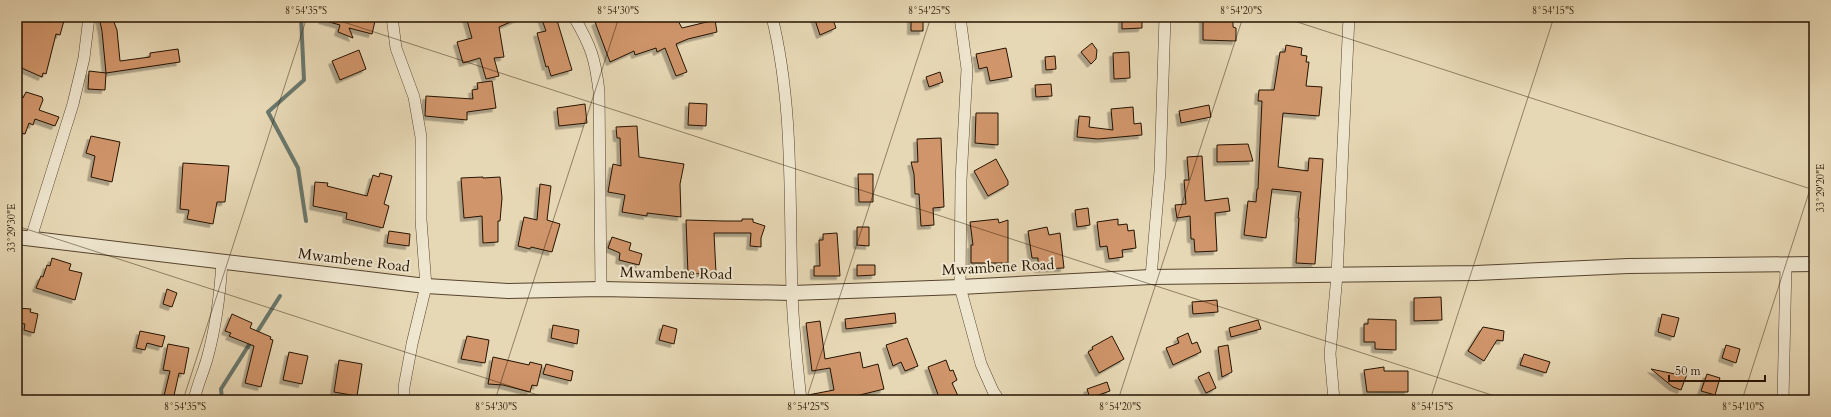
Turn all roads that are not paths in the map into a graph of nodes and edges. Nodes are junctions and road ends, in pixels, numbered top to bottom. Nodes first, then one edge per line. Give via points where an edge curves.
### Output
1 (89, 17) edge
2 (392, 17) edge
3 (574, 17) edge
4 (772, 17) edge
5 (960, 17) edge
6 (1165, 17) edge
7 (1350, 17) edge
8 (24, 238) edge
9 (222, 262) junction
10 (1786, 264) junction
11 (1814, 264) edge
12 (1336, 275) junction
13 (1151, 277) junction
14 (426, 286) junction
15 (960, 287) junction
16 (601, 289) junction
17 (792, 293) junction
18 (194, 400) edge
19 (404, 400) edge
20 (801, 400) edge
21 (999, 400) edge
22 (1334, 400) edge
23 (1783, 400) edge

1 - 8 street via 84,58 73,104
2 - 14 street via 396,48 414,97 421,137 421,220
3 - 16 street via 588,40 595,62 599,91
4 - 17 street via 786,107
5 - 15 street via 966,68
6 - 13 street via 1160,171
7 - 12 street
8 - 9 street, Mwambene Road
9 - 14 street, Mwambene Road
9 - 18 street via 215,324
10 - 11 street, Mwambene Road
10 - 12 street, Mwambene Road
10 - 23 street
12 - 13 street, Mwambene Road
12 - 22 street via 1330,354
13 - 15 street, Mwambene Road
14 - 16 street, Mwambene Road via 508,291
14 - 19 street via 412,344
15 - 17 street, Mwambene Road
15 - 21 street via 980,364
16 - 17 street, Mwambene Road
17 - 20 street

